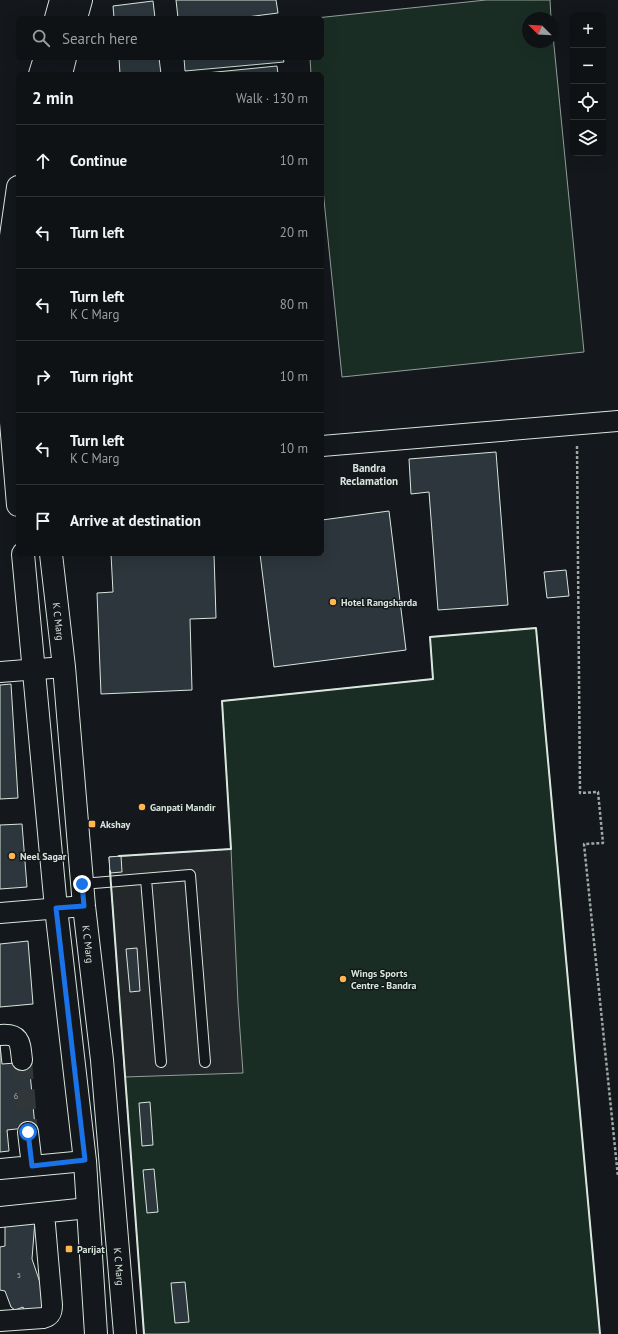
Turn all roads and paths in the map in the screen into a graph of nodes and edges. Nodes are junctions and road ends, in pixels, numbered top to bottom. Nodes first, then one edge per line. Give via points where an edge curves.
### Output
1 (61, 0) edge
2 (81, 0) edge
3 (57, 16) edge
4 (77, 16) edge
5 (44, 60) edge
6 (64, 60) edge
7 (41, 72) edge
8 (62, 72) edge
9 (16, 204) edge
10 (8, 270) edge
11 (618, 421) edge
12 (576, 425) junction
13 (324, 446) edge
14 (16, 462) edge
15 (23, 556) edge
16 (51, 556) edge
17 (64, 667) junction
18 (33, 669) junction
19 (0, 672) edge
20 (146, 879) junction
21 (82, 884) junction
22 (84, 906) junction
23 (56, 908) junction
24 (0, 913) edge
25 (0, 1035) edge
26 (22, 1060) tunnel mouth
27 (161, 1062) dead end
28 (205, 1062) dead end
29 (28, 1132) tunnel mouth
30 (85, 1160) junction
31 (32, 1166) junction
32 (0, 1169) edge
33 (618, 1178) edge
34 (88, 1212) junction
35 (44, 1213) junction
36 (116, 1214) junction
37 (0, 1217) edge
38 (0, 1321) edge
39 (124, 1324) edge
40 (95, 1325) edge

1 - 3 main road
2 - 4 main road
5 - 7 main road
6 - 8 main road
9 - 10 main road
10 - 14 main road via 7,375
11 - 12 street
12 - 13 street
12 - 33 path via 580,793 598,792 603,843 584,844
15 - 18 main road
16 - 17 main road, K C Marg
17 - 18 street
17 - 21 main road, K C Marg
18 - 19 street
18 - 23 main road
20 - 21 lane
20 - 27 lane
20 - 28 lane via 190,875
21 - 22 main road, K C Marg
22 - 23 street
22 - 36 main road, K C Marg
23 - 24 street
23 - 30 main road
25 - 26 street via 9,1035 18,1040
29 - 31 street
30 - 31 street
30 - 34 main road
31 - 32 street
34 - 35 street
34 - 36 main road
34 - 40 main road
35 - 37 street
35 - 38 street via 51,1313 44,1318
36 - 39 main road, K C Marg
39 - 40 main road

